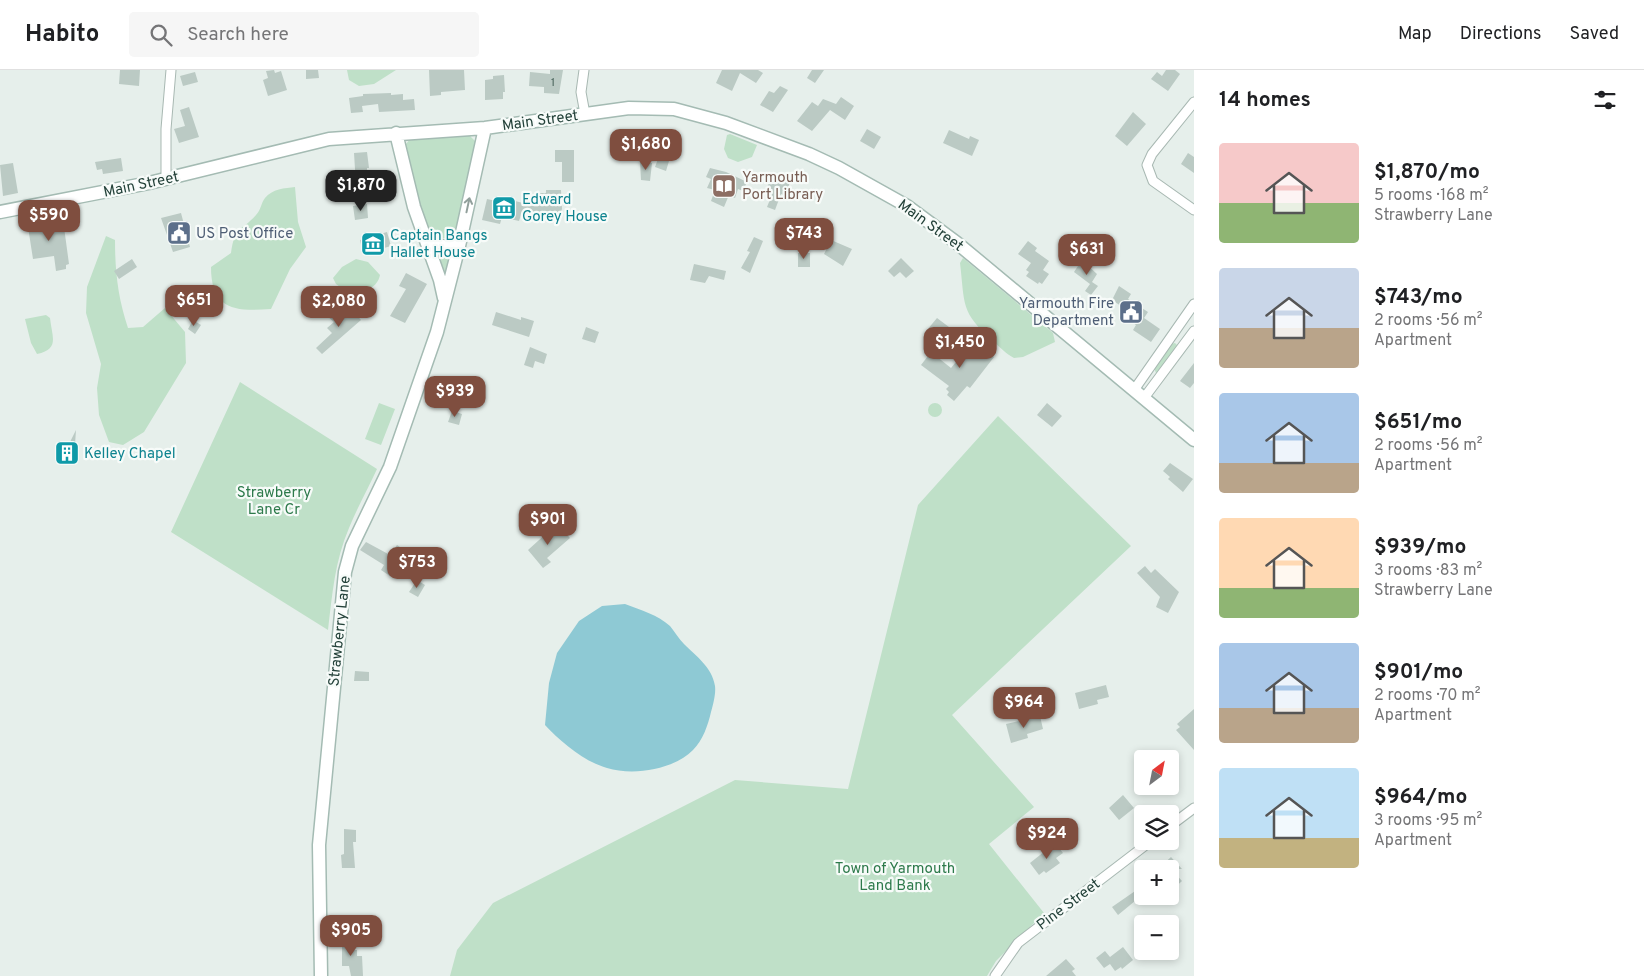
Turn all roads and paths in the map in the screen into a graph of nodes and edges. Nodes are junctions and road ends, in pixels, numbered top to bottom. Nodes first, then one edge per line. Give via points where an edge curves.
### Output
1 (171, 70) edge
2 (584, 70) edge
3 (1194, 102) edge
4 (585, 114) junction
5 (485, 128) junction
6 (396, 133) junction
7 (166, 179) junction
8 (1194, 210) edge
9 (0, 212) edge
10 (426, 242) junction
11 (459, 246) junction
12 (444, 304) junction
13 (1194, 304) edge
14 (1194, 331) edge
15 (1139, 394) junction
16 (1194, 440) edge
17 (1194, 808) edge
18 (1179, 819) edge
19 (1139, 850) edge
20 (320, 976) edge
21 (995, 976) edge

1 - 7 street
2 - 4 street
3 - 8 street via 1150,158 1148,166 1149,174 1160,187
4 - 5 main road, Main Street
4 - 15 main road, Main Street via 640,108 681,111 768,137 839,168 924,218
5 - 6 main road, Main Street
11 -> 5 main road, Strawberry Lane
6 - 7 main road, Main Street via 318,141
6 - 10 main road, Strawberry Lane via 414,208
7 - 9 main road, Main Street
10 - 11 street
10 - 12 main road, Strawberry Lane via 443,290
11 - 12 main road, Strawberry Lane
12 - 20 main road, Strawberry Lane via 396,452 352,546 345,572 319,846
13 - 15 street
14 - 15 street
15 - 16 main road, Main Street
17 - 18 street
19 - 21 street, Pine Street via 1018,943

